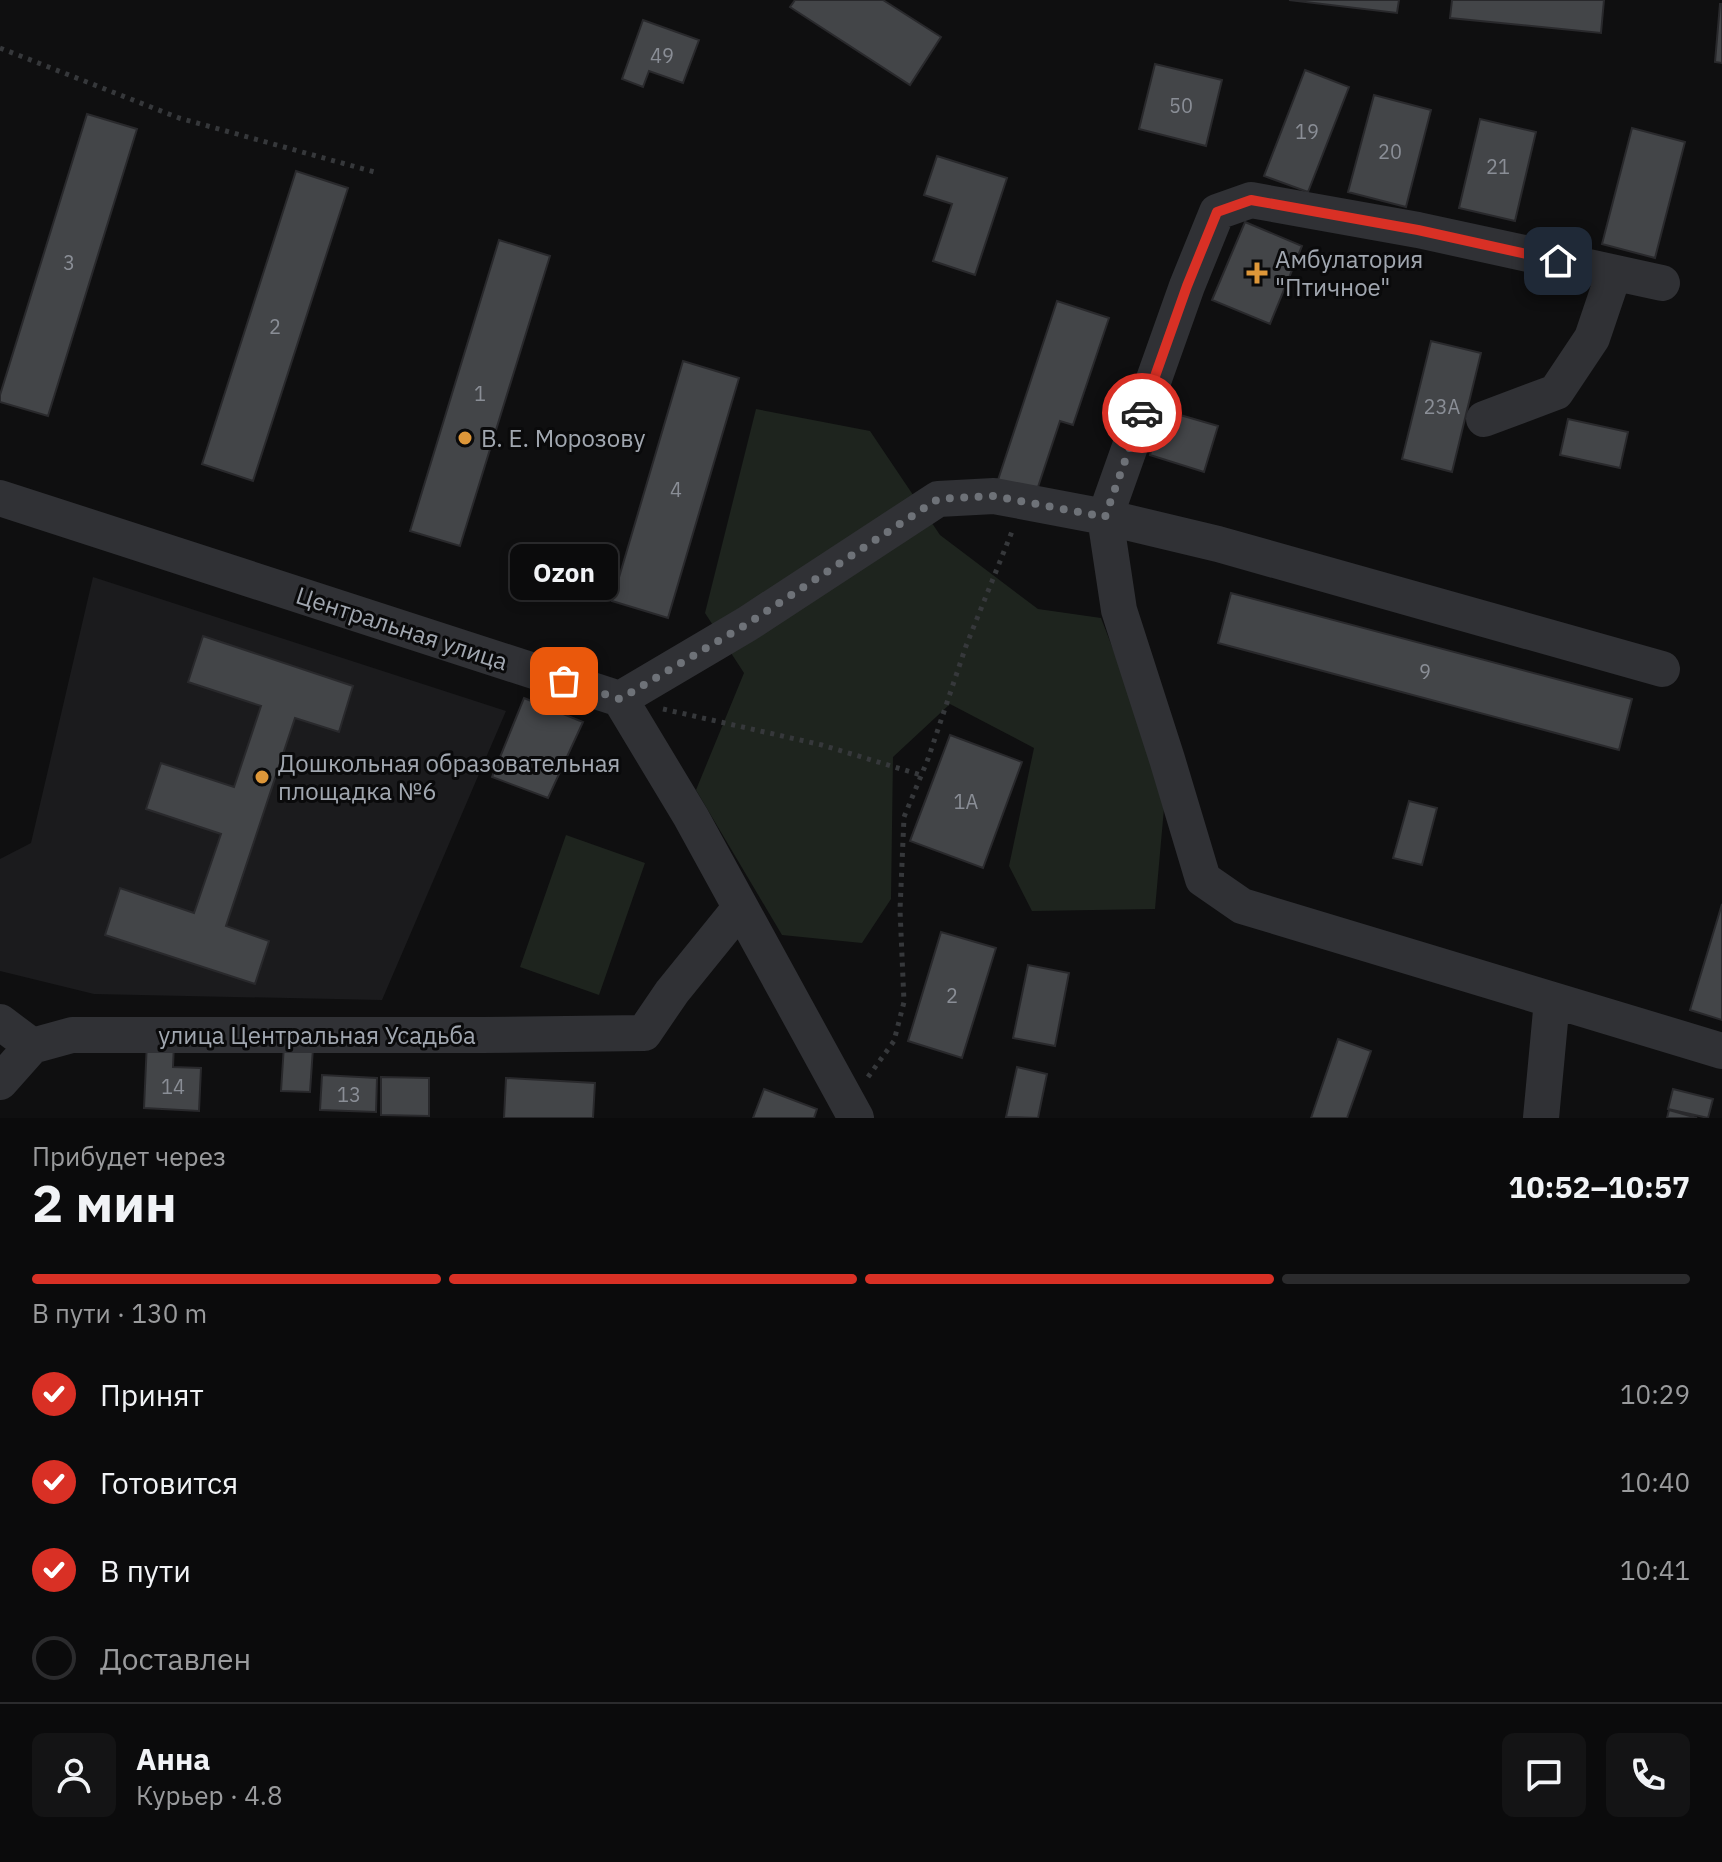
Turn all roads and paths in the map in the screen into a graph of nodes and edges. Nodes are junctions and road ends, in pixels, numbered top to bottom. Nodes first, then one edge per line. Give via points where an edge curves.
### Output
1 (0, 48) edge
2 (378, 173) dead end
3 (1614, 273) junction
4 (1662, 283) dead end
5 (1484, 419) dead end
6 (0, 498) edge
7 (1024, 502) junction
8 (1105, 517) junction
9 (1662, 669) dead end
10 (620, 699) junction
11 (921, 775) junction
12 (740, 908) junction
13 (1552, 1000) junction
14 (0, 1022) edge
15 (32, 1046) junction
16 (1722, 1051) edge
17 (0, 1082) edge
18 (852, 1111) edge
19 (1541, 1118) edge

1 - 2 path via 179,118
3 - 4 street
3 - 5 street via 1592,338 1556,392
3 - 8 street via 1251,200 1217,212
6 - 10 street, Центральная улица
7 - 8 street
7 - 10 street via 994,496 938,499 747,624
7 - 11 path
8 - 9 street
8 - 13 street via 1119,610 1203,879 1242,906
10 - 11 path via 822,745
10 - 12 street
11 - 18 path via 904,817 904,1002 894,1041
12 - 15 street, улица Центральная Усадьба via 644,1033 72,1035
12 - 18 street
13 - 16 street
13 - 19 street
14 - 15 street
15 - 17 street

